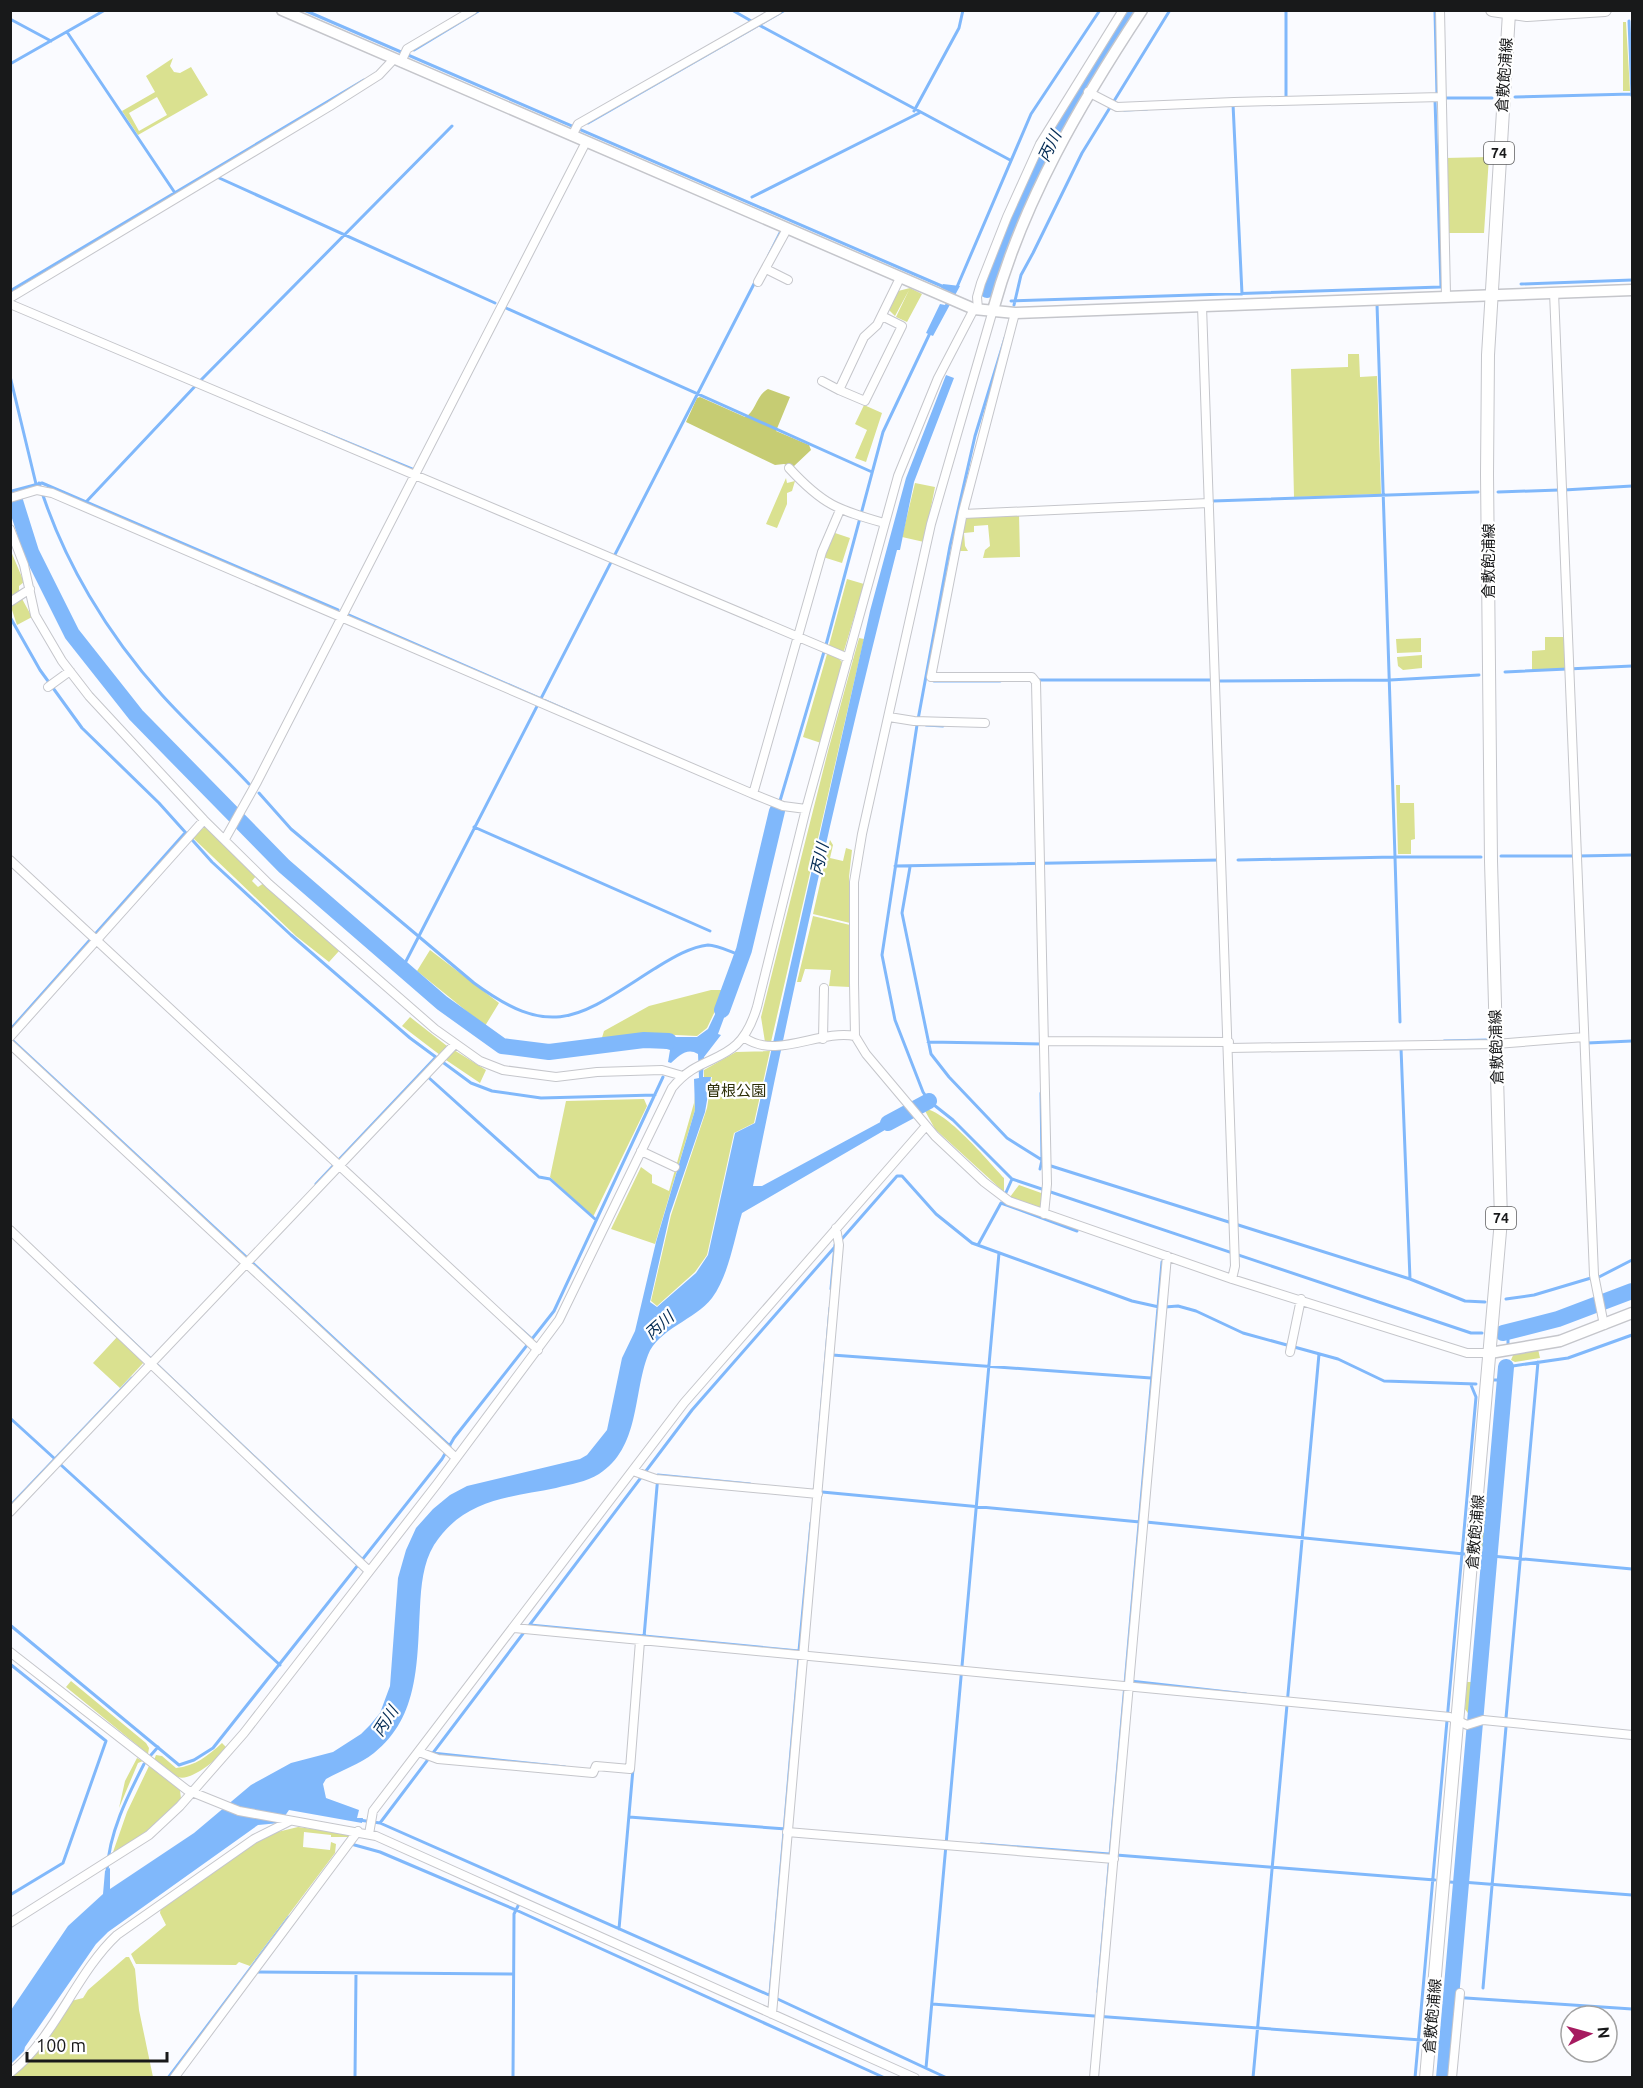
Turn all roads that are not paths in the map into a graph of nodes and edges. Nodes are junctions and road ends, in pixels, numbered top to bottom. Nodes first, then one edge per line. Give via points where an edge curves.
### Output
1 (282, 10) edge
2 (473, 10) edge
3 (778, 10) edge
4 (1124, 10) edge
5 (1142, 10) edge
6 (1440, 10) edge
7 (1492, 10) edge
8 (1605, 10) edge
9 (1509, 13) junction
10 (401, 58) junction
11 (1088, 92) junction
12 (1441, 97) junction
13 (575, 131) junction
14 (586, 141) junction
15 (787, 229) junction
16 (766, 269) junction
17 (900, 278) junction
18 (788, 280) dead end
19 (758, 282) dead end
20 (1446, 289) junction
21 (1632, 290) edge
22 (1554, 292) junction
23 (1492, 294) junction
24 (10, 298) edge
25 (10, 304) edge
26 (1202, 306) junction
27 (976, 309) junction
28 (993, 310) junction
29 (1015, 313) junction
30 (882, 316) junction
31 (822, 381) dead end
32 (839, 390) junction
33 (789, 468) dead end
34 (415, 475) junction
35 (14, 497) edge
36 (1207, 503) junction
37 (840, 510) junction
38 (963, 511) junction
39 (885, 523) junction
40 (10, 529) edge
41 (30, 589) junction
42 (10, 602) edge
43 (342, 617) junction
44 (799, 636) junction
45 (848, 658) junction
46 (70, 671) junction
47 (50, 686) dead end
48 (889, 717) junction
49 (985, 723) dead end
50 (754, 792) junction
51 (807, 809) junction
52 (204, 820) junction
53 (225, 839) junction
54 (10, 860) edge
55 (93, 937) junction
56 (825, 988) dead end
57 (11, 1036) edge
58 (855, 1036) junction
59 (744, 1038) junction
60 (823, 1039) junction
61 (1584, 1039) junction
62 (1045, 1041) junction
63 (10, 1044) edge
64 (455, 1044) junction
65 (1228, 1044) junction
66 (1496, 1044) junction
67 (683, 1076) junction
68 (926, 1126) junction
69 (641, 1151) junction
70 (339, 1164) junction
71 (675, 1167) dead end
72 (1044, 1215) junction
73 (836, 1228) junction
74 (10, 1230) edge
75 (1167, 1256) junction
76 (247, 1261) junction
77 (1232, 1279) junction
78 (1300, 1299) junction
79 (1632, 1313) edge
80 (1604, 1325) junction
81 (1291, 1349) dead end
82 (538, 1350) junction
83 (1490, 1353) junction
84 (151, 1362) junction
85 (451, 1452) junction
86 (639, 1474) junction
87 (815, 1494) junction
88 (10, 1512) edge
89 (367, 1569) junction
90 (518, 1629) junction
91 (642, 1641) junction
92 (10, 1652) edge
93 (803, 1655) junction
94 (1127, 1685) junction
95 (1451, 1718) junction
96 (1632, 1735) edge
97 (426, 1755) junction
98 (195, 1794) junction
99 (288, 1820) junction
100 (787, 1830) junction
101 (358, 1831) junction
102 (369, 1834) junction
103 (1112, 1857) junction
104 (10, 1923) edge
105 (1460, 1996) dead end
106 (772, 2014) junction
107 (10, 2073) edge
108 (174, 2078) edge
109 (915, 2078) edge
110 (1094, 2078) edge
111 (1426, 2078) edge
112 (1452, 2078) edge

1 - 10 street
2 - 10 street
3 - 13 street
4 - 27 street via 1040,144 981,283
5 - 11 street
6 - 12 street
7 - 9 main road
8 - 9 main road
9 - 23 main road, 倉敷飽浦線 / 74
10 - 13 street
10 - 24 street via 340,100
11 - 12 street via 1111,105
11 - 28 street via 1025,216
12 - 20 street
13 - 14 street
14 - 15 street
14 - 34 street
15 - 16 street
15 - 17 street
16 - 18 street
16 - 19 street
17 - 27 street
17 - 30 street
20 - 23 street
20 - 26 street
21 - 22 street
22 - 23 street
22 - 61 street
23 - 66 main road, 倉敷飽浦線 / 74 via 1487,474
25 - 34 street
26 - 29 street
26 - 36 street
27 - 28 street
27 - 39 street via 938,378 898,476
28 - 29 street
28 - 48 street via 931,524
29 - 38 street
30 - 32 street via 864,337
30 - 32 street via 902,326 865,401
31 - 32 street
33 - 37 street via 816,496
34 - 43 street
34 - 44 street
35 - 43 street via 41,490
36 - 38 street
36 - 65 street
37 - 39 street
37 - 44 street via 822,552
38 - 62 street via 931,677 1032,676 1035,680
39 - 45 street
40 - 41 street
41 - 42 street
41 - 46 street via 35,615
43 - 50 street
43 - 53 street
44 - 45 street
44 - 50 street
45 - 51 street
46 - 47 street
46 - 52 street via 101,710
48 - 49 street
48 - 58 street via 855,872
50 - 51 street via 780,805
51 - 59 street via 757,1007
52 - 53 street
52 - 55 street
53 - 64 street via 269,884
54 - 55 street
55 - 57 street
55 - 70 street
56 - 60 street
58 - 60 street
58 - 68 street
59 - 60 street via 759,1046
59 - 67 street via 729,1052
61 - 66 street
61 - 80 street via 1594,1275
62 - 65 street
62 - 72 street
63 - 76 street
64 - 67 street via 491,1066 517,1072 556,1077 656,1070
64 - 70 street
65 - 66 street
65 - 77 street via 1235,1266
66 - 83 main road, 倉敷飽浦線 / 74 via 1501,1220
67 - 69 street via 669,1094
68 - 72 street via 1004,1198
68 - 73 street
69 - 71 street
69 - 82 street via 567,1305
70 - 76 street
70 - 82 street
72 - 75 street
73 - 86 street via 684,1403
73 - 87 street via 839,1241
74 - 84 street
75 - 77 street
75 - 94 street
76 - 84 street
76 - 85 street
77 - 78 street
78 - 81 street
78 - 83 street via 1467,1353
79 - 80 street
80 - 83 street via 1560,1341
82 - 85 street
83 - 95 main road, 倉敷飽浦線 / 74
84 - 88 street
84 - 89 street
85 - 89 street
86 - 87 street
86 - 90 street
87 - 93 street
89 - 98 street
90 - 91 street
90 - 97 street
91 - 93 street
91 - 97 street via 630,1769 593,1773
92 - 98 street
93 - 94 street
93 - 100 street
94 - 95 street
94 - 103 street
95 - 96 street via 1471,1724 1480,1721
95 - 111 main road, 倉敷飽浦線 / 74
97 - 102 street via 400,1773 370,1821
98 - 99 street via 239,1811
98 - 104 street via 149,1835
99 - 101 street
99 - 107 street via 254,1839 117,1935 34,2049
100 - 103 street
100 - 106 street
101 - 102 street
101 - 108 street
102 - 106 street
103 - 110 street
105 - 112 street
106 - 109 street

